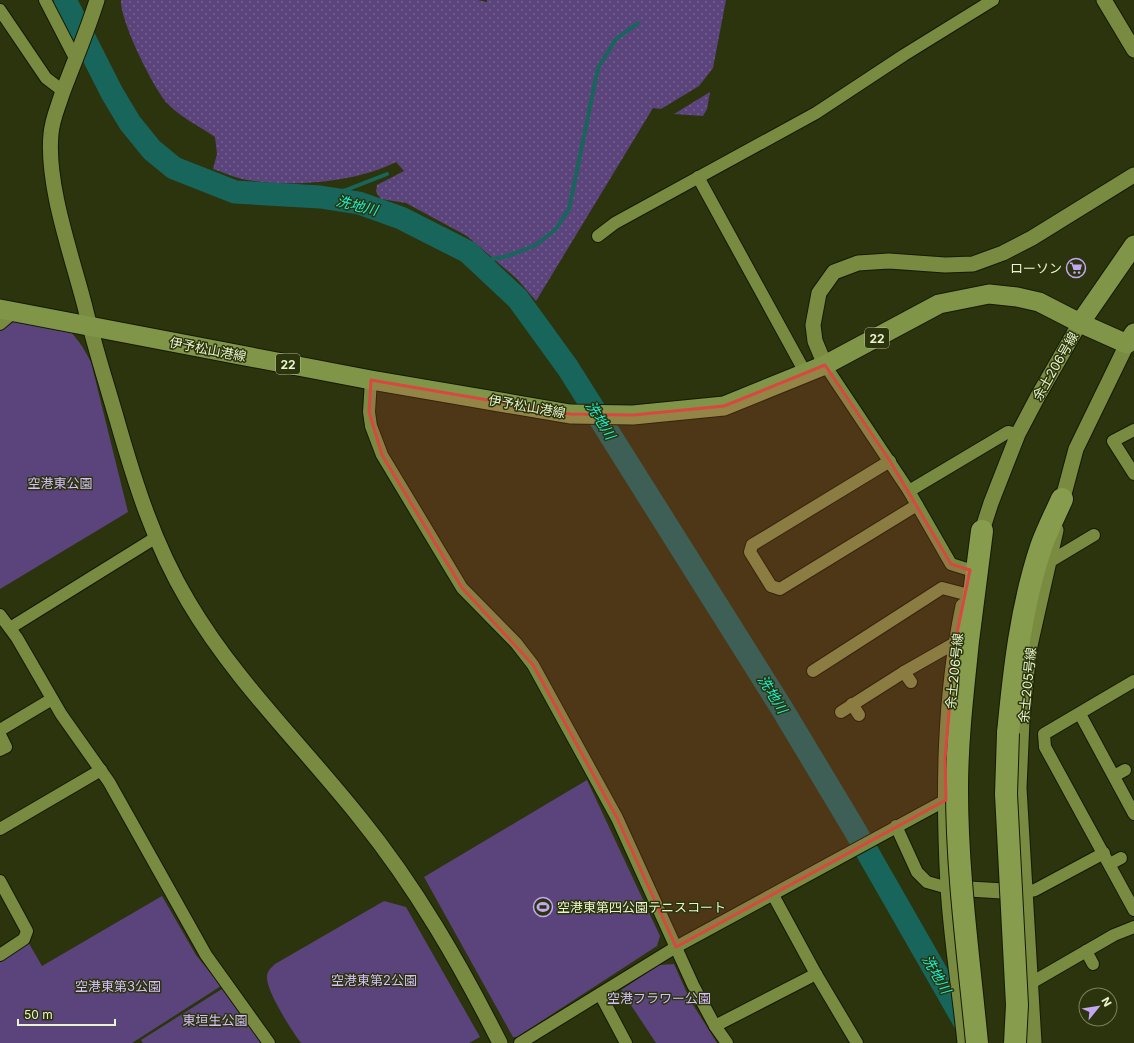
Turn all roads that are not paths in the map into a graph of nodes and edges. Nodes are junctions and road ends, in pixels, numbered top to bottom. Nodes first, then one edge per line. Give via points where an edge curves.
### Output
1 (45, 0) edge
2 (97, 0) edge
3 (993, 0) edge
4 (1104, 0) edge
5 (0, 10) edge
6 (1134, 50) edge
7 (77, 54) junction
8 (63, 91) junction
9 (1134, 175) edge
10 (698, 177) junction
11 (598, 236) dead end
12 (1134, 245) edge
13 (7, 311) edge
14 (1080, 323) junction
15 (0, 324) edge
16 (90, 327) junction
17 (1132, 342) edge
18 (825, 365) junction
19 (806, 374) junction
20 (372, 380) junction
21 (1134, 430) edge
22 (1018, 434) junction
23 (890, 462) junction
24 (1134, 474) edge
25 (909, 491) junction
26 (1062, 499) junction
27 (918, 505) junction
28 (982, 531) junction
29 (1094, 535) dead end
30 (155, 538) junction
31 (1049, 562) junction
32 (970, 570) junction
33 (965, 594) junction
34 (4, 621) edge
35 (961, 642) junction
36 (813, 671) dead end
37 (904, 672) junction
38 (911, 682) dead end
39 (1133, 686) edge
40 (52, 699) junction
41 (852, 704) junction
42 (841, 712) dead end
43 (1080, 714) junction
44 (859, 715) dead end
45 (0, 730) edge
46 (0, 735) edge
47 (0, 750) edge
48 (101, 770) junction
49 (1125, 770) dead end
50 (1114, 776) junction
51 (946, 800) junction
52 (1134, 814) edge
53 (896, 826) junction
54 (0, 829) edge
55 (1104, 852) junction
56 (1121, 858) dead end
57 (1110, 864) junction
58 (0, 881) edge
59 (948, 888) junction
60 (1025, 892) junction
61 (773, 895) junction
62 (1134, 910) edge
63 (1134, 927) edge
64 (676, 947) junction
65 (1086, 951) junction
66 (0, 955) edge
67 (1093, 964) dead end
68 (816, 974) junction
69 (1031, 983) junction
70 (600, 994) junction
71 (715, 1026) junction
72 (269, 1043) edge
73 (500, 1043) edge
74 (520, 1043) edge
75 (626, 1043) edge
76 (727, 1043) edge
77 (856, 1043) edge
78 (965, 1043) edge
79 (977, 1043) edge
80 (1016, 1043) edge
81 (1034, 1043) edge

1 - 7 street
2 - 7 street
3 - 10 street via 816,113
4 - 6 street
5 - 8 street via 46,78
7 - 8 street
8 - 16 street via 51,131 50,155 60,213
9 - 18 street via 1032,238 1003,253 973,264 889,261 858,263 834,272 819,293 813,325 815,341
10 - 11 street via 615,223
10 - 19 street
12 - 14 main road
13 - 15 street
13 - 16 main road, 伊予松山港線 / 22
14 - 17 main road, 伊予松山港線 / 22
14 - 18 main road, 伊予松山港線 / 22 via 1039,302 1017,296 989,294 939,304
14 - 22 street, 余土206号線
16 - 20 main road, 伊予松山港線 / 22
16 - 30 street via 132,474
17 - 26 street, 余土205号線 via 1076,449
18 - 19 main road, 伊予松山港線 / 22
18 - 23 street
19 - 20 main road, 伊予松山港線 / 22 via 724,406 622,415 576,414
20 - 64 street via 369,412 371,426 382,455 462,588 516,643 533,665 618,818
21 - 24 street via 1113,442
22 - 25 street via 1008,432
22 - 28 street, 余土206号線
23 - 25 street
23 - 27 street via 752,545 750,552 771,586 780,589
25 - 27 street
26 - 31 street, 余土205号線
26 - 80 highway, bridge via 1041,546 1026,602 1015,663 1008,733 1006,794 1017,1005
27 - 32 street via 951,564
28 - 32 street, 余土206号線
28 - 35 highway
29 - 31 street
30 - 34 street
30 - 73 street via 188,601 229,664 332,783 390,858 467,978
31 - 60 street, 余土205号線 via 1029,650 1022,721 1019,788
32 - 33 street, 余土206号線
33 - 35 street, 余土206号線
33 - 36 street via 942,588
34 - 40 street
35 - 37 street
35 - 51 street, 余土206号線 via 945,759
35 - 79 highway, bridge via 957,789 960,862
37 - 38 street
37 - 41 street
39 - 43 street
40 - 45 street
40 - 48 street
41 - 42 street
41 - 44 street
43 - 50 street
43 - 55 street via 1044,734 1045,747
46 - 47 street via 6,747
48 - 54 street
48 - 72 street via 206,955
49 - 50 street
50 - 52 street
51 - 53 street
51 - 59 street, 余土206号線
53 - 59 street via 917,872 927,882
53 - 61 street
55 - 57 street
55 - 60 street via 1035,890
56 - 57 street
57 - 62 street
58 - 66 street via 27,931 24,939
59 - 60 street
59 - 78 street, 余土206号線
60 - 69 street, 余土205号線
61 - 64 street
61 - 68 street
63 - 65 street
64 - 70 street
64 - 71 street
65 - 67 street
65 - 69 street
68 - 71 street
68 - 77 street
69 - 81 street, 余土205号線
70 - 74 street
70 - 75 street
71 - 76 street

